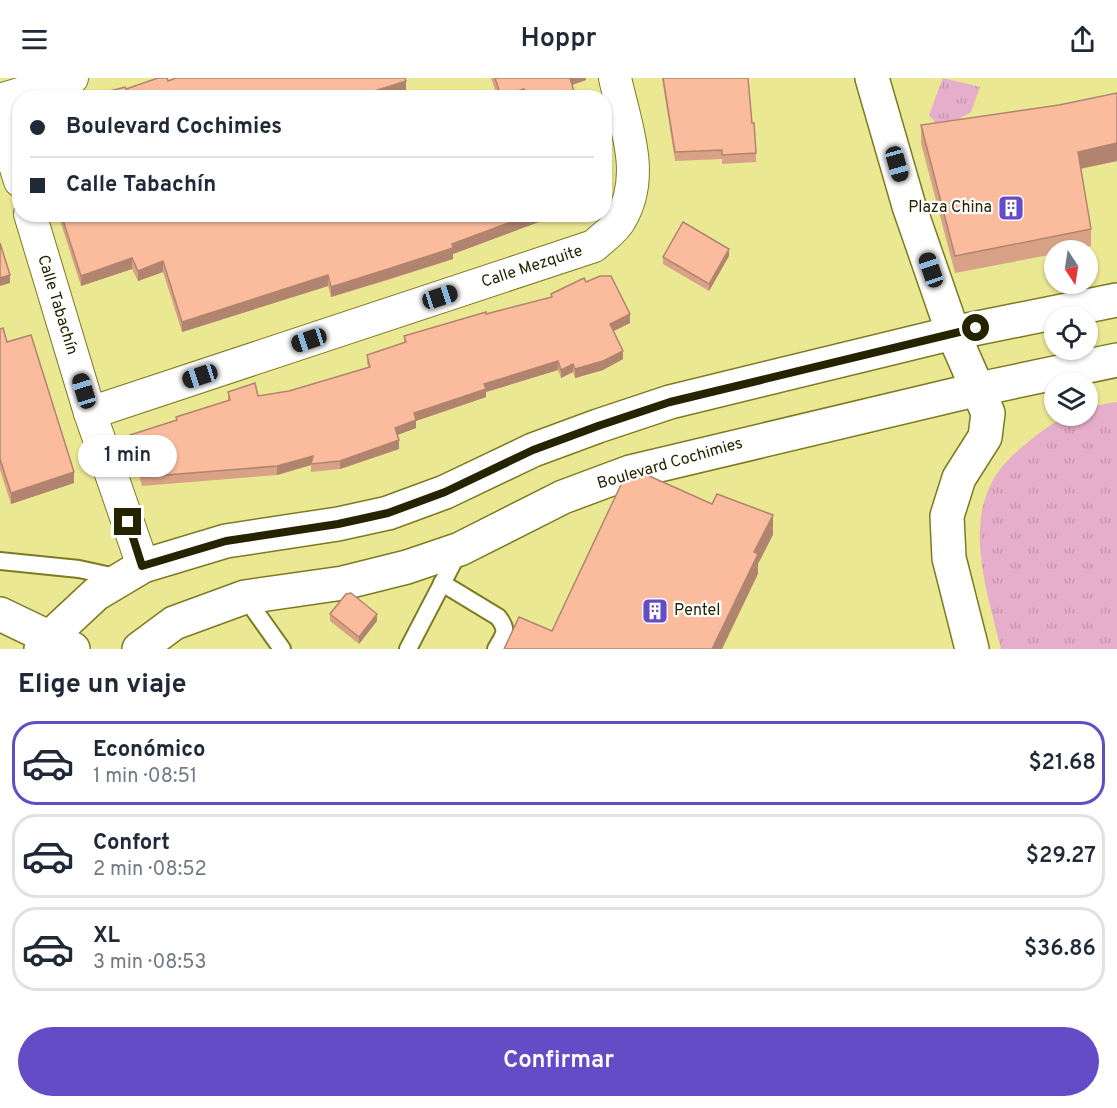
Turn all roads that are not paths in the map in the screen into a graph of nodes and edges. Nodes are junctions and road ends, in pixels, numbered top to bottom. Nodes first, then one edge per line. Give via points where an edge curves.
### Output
1 (72, 78) edge
2 (615, 78) edge
3 (872, 78) edge
4 (33, 90) edge
5 (0, 117) edge
6 (12, 155) edge
7 (32, 222) edge
8 (1117, 300) edge
9 (953, 333) junction
10 (1117, 360) edge
11 (979, 389) junction
12 (90, 413) junction
13 (460, 549) junction
14 (0, 561) edge
15 (132, 572) junction
16 (442, 583) junction
17 (245, 597) junction
18 (0, 614) edge
19 (54, 645) edge
20 (139, 649) edge
21 (282, 649) edge
22 (408, 649) edge
23 (496, 649) edge
24 (972, 649) edge

1 - 4 street
2 - 12 street, Calle Mezquite via 634,164 632,194 620,222 594,246
3 - 9 main road via 909,206
5 - 6 street
7 - 12 street, Calle Tabachín
8 - 9 main road
9 - 11 main road
9 - 15 main road via 670,402 533,450 445,492 388,513 226,541
10 - 11 main road, Boulevard Cochimies
11 - 13 main road, Boulevard Cochimies via 630,472 562,497
11 - 24 main road via 988,413 985,437 959,478 947,516 950,558
12 - 15 street, Calle Tabachín
13 - 16 lane
13 - 17 main road, Boulevard Cochimies via 343,583
14 - 15 lane
15 - 19 main road via 96,594
16 - 22 lane
16 - 23 lane via 498,617 505,633
17 - 20 main road, Boulevard Cochimies via 174,623
17 - 21 lane
18 - 19 main road

